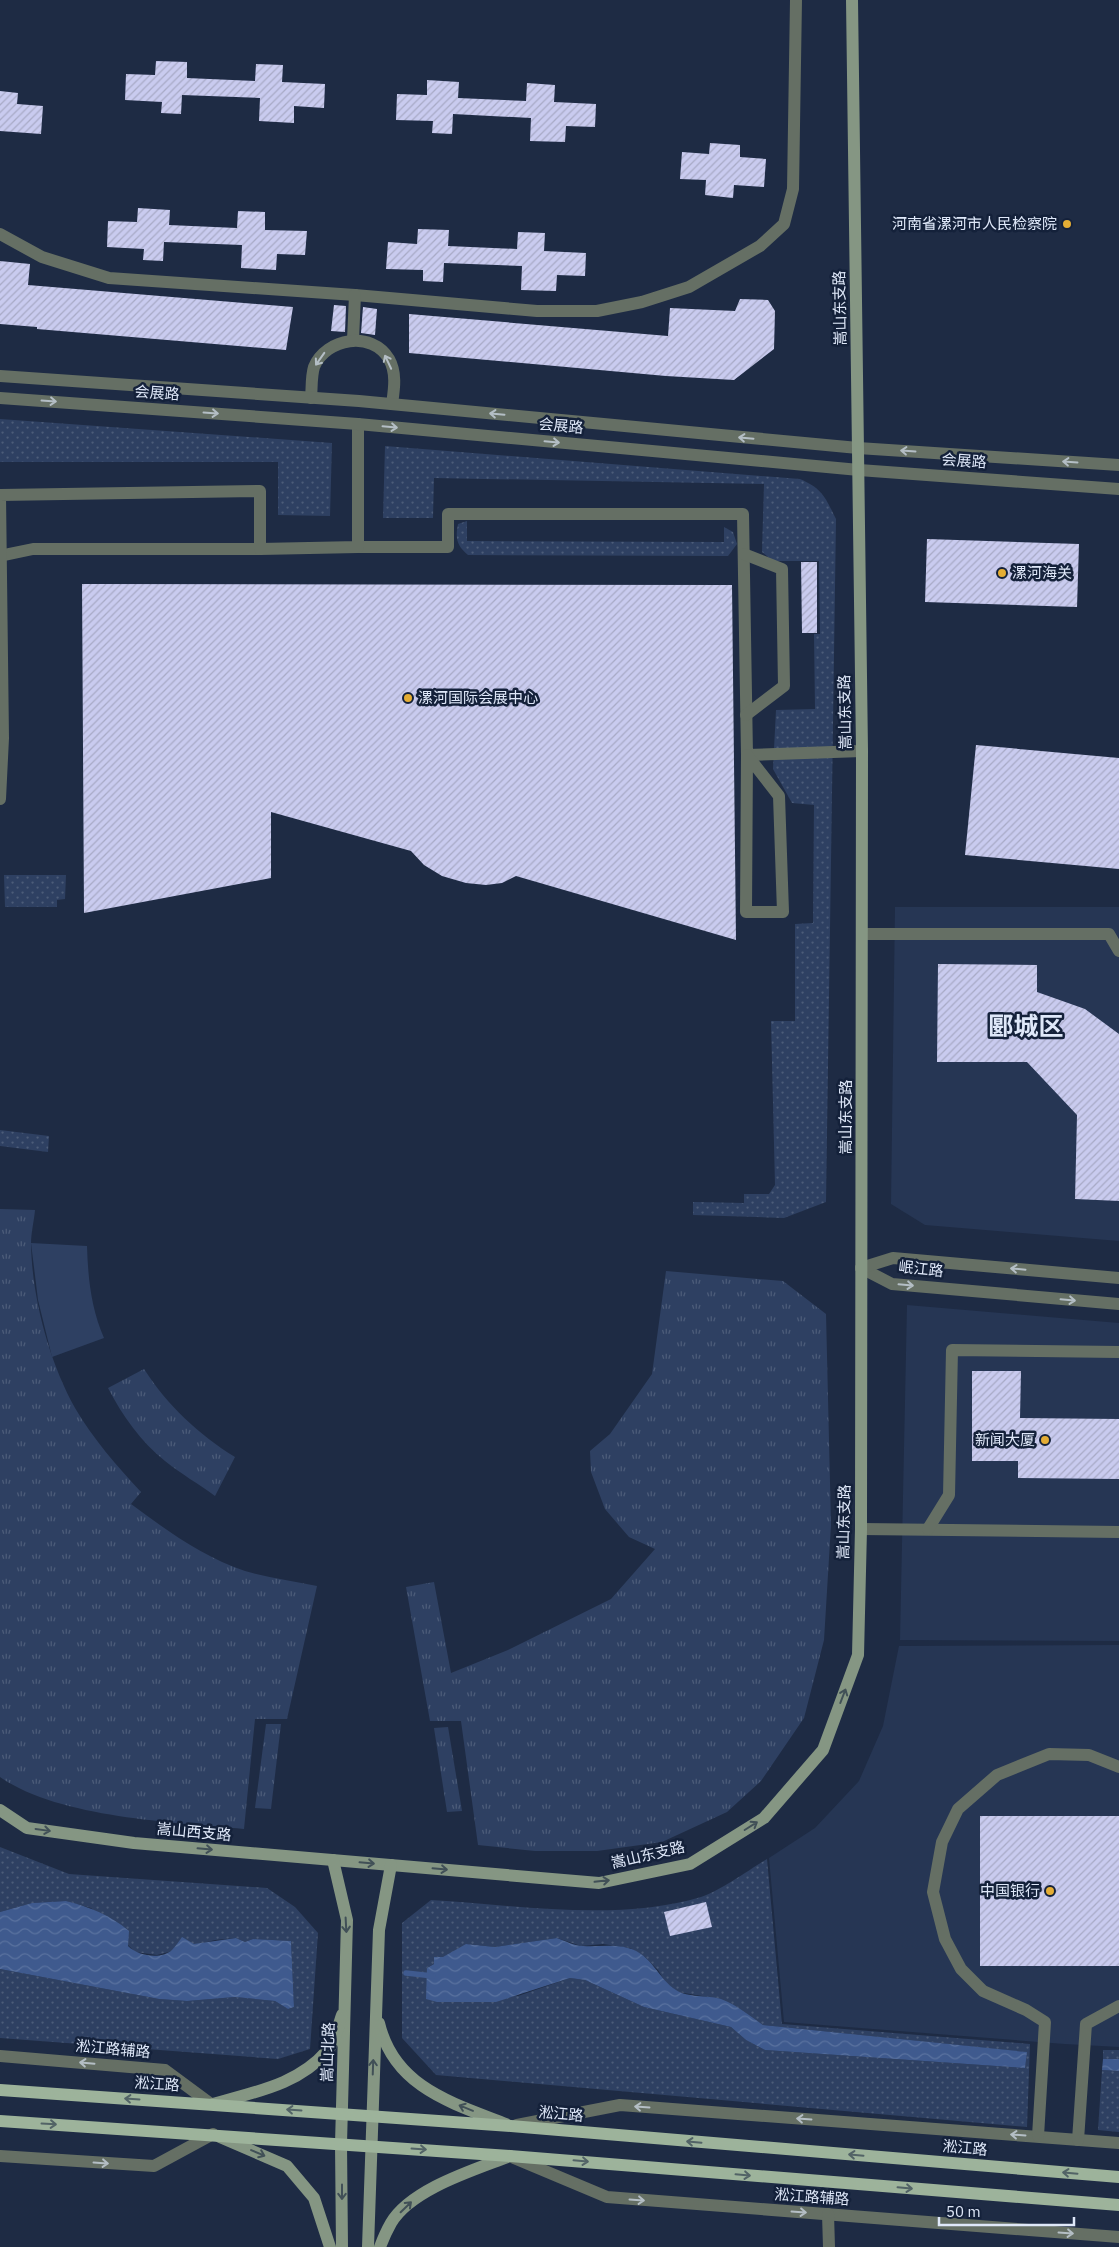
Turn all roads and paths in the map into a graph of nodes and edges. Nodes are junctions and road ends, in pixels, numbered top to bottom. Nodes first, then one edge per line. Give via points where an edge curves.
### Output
1 (796, 0) edge
2 (852, 0) edge
3 (0, 234) edge
4 (355, 295) junction
5 (353, 340) junction
6 (0, 376) edge
7 (0, 398) edge
8 (311, 398) junction
9 (359, 401) junction
10 (392, 404) junction
11 (358, 424) junction
12 (858, 448) junction
13 (1119, 465) edge
14 (859, 470) junction
15 (1119, 489) edge
16 (358, 547) junction
17 (260, 549) junction
18 (744, 554) junction
19 (0, 556) edge
20 (746, 715) junction
21 (2, 737) edge
22 (862, 751) junction
23 (747, 755) junction
24 (0, 799) edge
25 (862, 934) junction
26 (1119, 951) edge
27 (862, 1268) junction
28 (1119, 1278) edge
29 (1119, 1304) edge
30 (1119, 1352) edge
31 (861, 1529) junction
32 (928, 1529) junction
33 (1119, 1532) edge
34 (1119, 1767) edge
35 (0, 1810) edge
36 (333, 1860) junction
37 (391, 1865) junction
38 (346, 2006) junction
39 (1119, 2006) edge
40 (375, 2008) junction
41 (0, 2056) edge
42 (0, 2090) edge
43 (212, 2104) junction
44 (342, 2113) junction
45 (372, 2116) junction
46 (0, 2122) edge
47 (511, 2126) junction
48 (213, 2134) junction
49 (1038, 2136) junction
50 (1078, 2140) junction
51 (1119, 2143) edge
52 (341, 2144) junction
53 (370, 2145) junction
54 (0, 2156) edge
55 (510, 2156) junction
56 (1119, 2177) edge
57 (1119, 2205) edge
58 (828, 2214) junction
59 (1119, 2237) edge
60 (330, 2247) edge
61 (342, 2247) edge
62 (368, 2247) edge
63 (380, 2247) edge
64 (829, 2247) edge

1 - 4 street via 794,188 784,224 760,246 689,288 642,302 597,310 537,310
2 - 12 main road, 嵩山东支路
3 - 4 street via 42,257 109,278
4 - 5 street
5 -> 8 street via 330,346 320,357 314,368
10 -> 5 street via 394,385 390,360 382,350
6 - 8 street, 会展路
7 -> 11 street, 会展路
8 - 9 street, 会展路
9 - 10 street, 会展路
9 - 11 street
12 -> 10 street, 会展路
11 -> 14 street, 会展路
11 - 16 street
13 -> 12 street, 会展路
12 - 14 main road, 嵩山东支路
14 - 15 street, 会展路
14 - 22 main road, 嵩山东支路
16 - 17 street
16 - 18 street via 448,547 448,514 743,514
17 - 19 street via 33,549
17 - 19 street via 260,491 0,495
18 - 20 street
18 - 20 street via 782,569 784,686
19 - 21 street
20 - 23 street
21 - 24 street
22 - 23 street
22 - 25 main road, 嵩山东支路
23 - 23 street via 780,796 783,912 746,912
25 - 26 street via 1109,934
25 - 27 main road, 嵩山东支路
28 -> 27 street, 岷江路 via 893,1258
27 -> 29 street, 岷江路 via 892,1284
27 - 31 main road, 嵩山东支路
30 - 32 street via 952,1350 949,1494
31 - 32 street
37 -> 31 main road, 嵩山东支路 via 599,1883 690,1864 764,1818 823,1750 858,1656
32 - 33 street
34 - 49 street via 1089,1755 1049,1754 997,1775 958,1809 942,1842 933,1892 945,1939 961,1969 983,1991 1045,2022
35 -> 36 main road, 嵩山西支路 via 27,1828 134,1843
36 -> 37 main road, 嵩山西支路
36 -> 38 main road, 嵩山北路 via 347,1920
37 - 40 main road via 379,1930
38 - 43 main road via 329,2050 298,2076 276,2086
38 - 44 main road, 嵩山北路
39 - 50 street via 1086,2024
45 -> 40 main road
47 -> 40 main road via 435,2096 400,2069 382,2036
43 -> 41 street, 淞江路辅路 via 164,2070
43 -> 42 main road, 淞江路
44 -> 43 main road, 淞江路
44 - 45 main road, 淞江路
44 - 52 main road, 嵩山北路
45 - 47 main road, 淞江路
45 - 53 main road
46 -> 48 main road
49 -> 47 street via 620,2105
56 -> 47 main road, 淞江路
48 - 52 main road
54 -> 48 street via 154,2166
48 -> 60 main road via 287,2166 314,2198
49 - 50 street
50 - 51 street
52 - 53 main road
52 -> 61 main road, 嵩山北路
53 -> 55 main road
53 - 62 main road
55 -> 57 main road
55 -> 58 street, 淞江路辅路 via 607,2197
63 -> 55 main road via 392,2221 413,2200 441,2183
58 -> 59 street, 淞江路辅路
58 - 64 street

